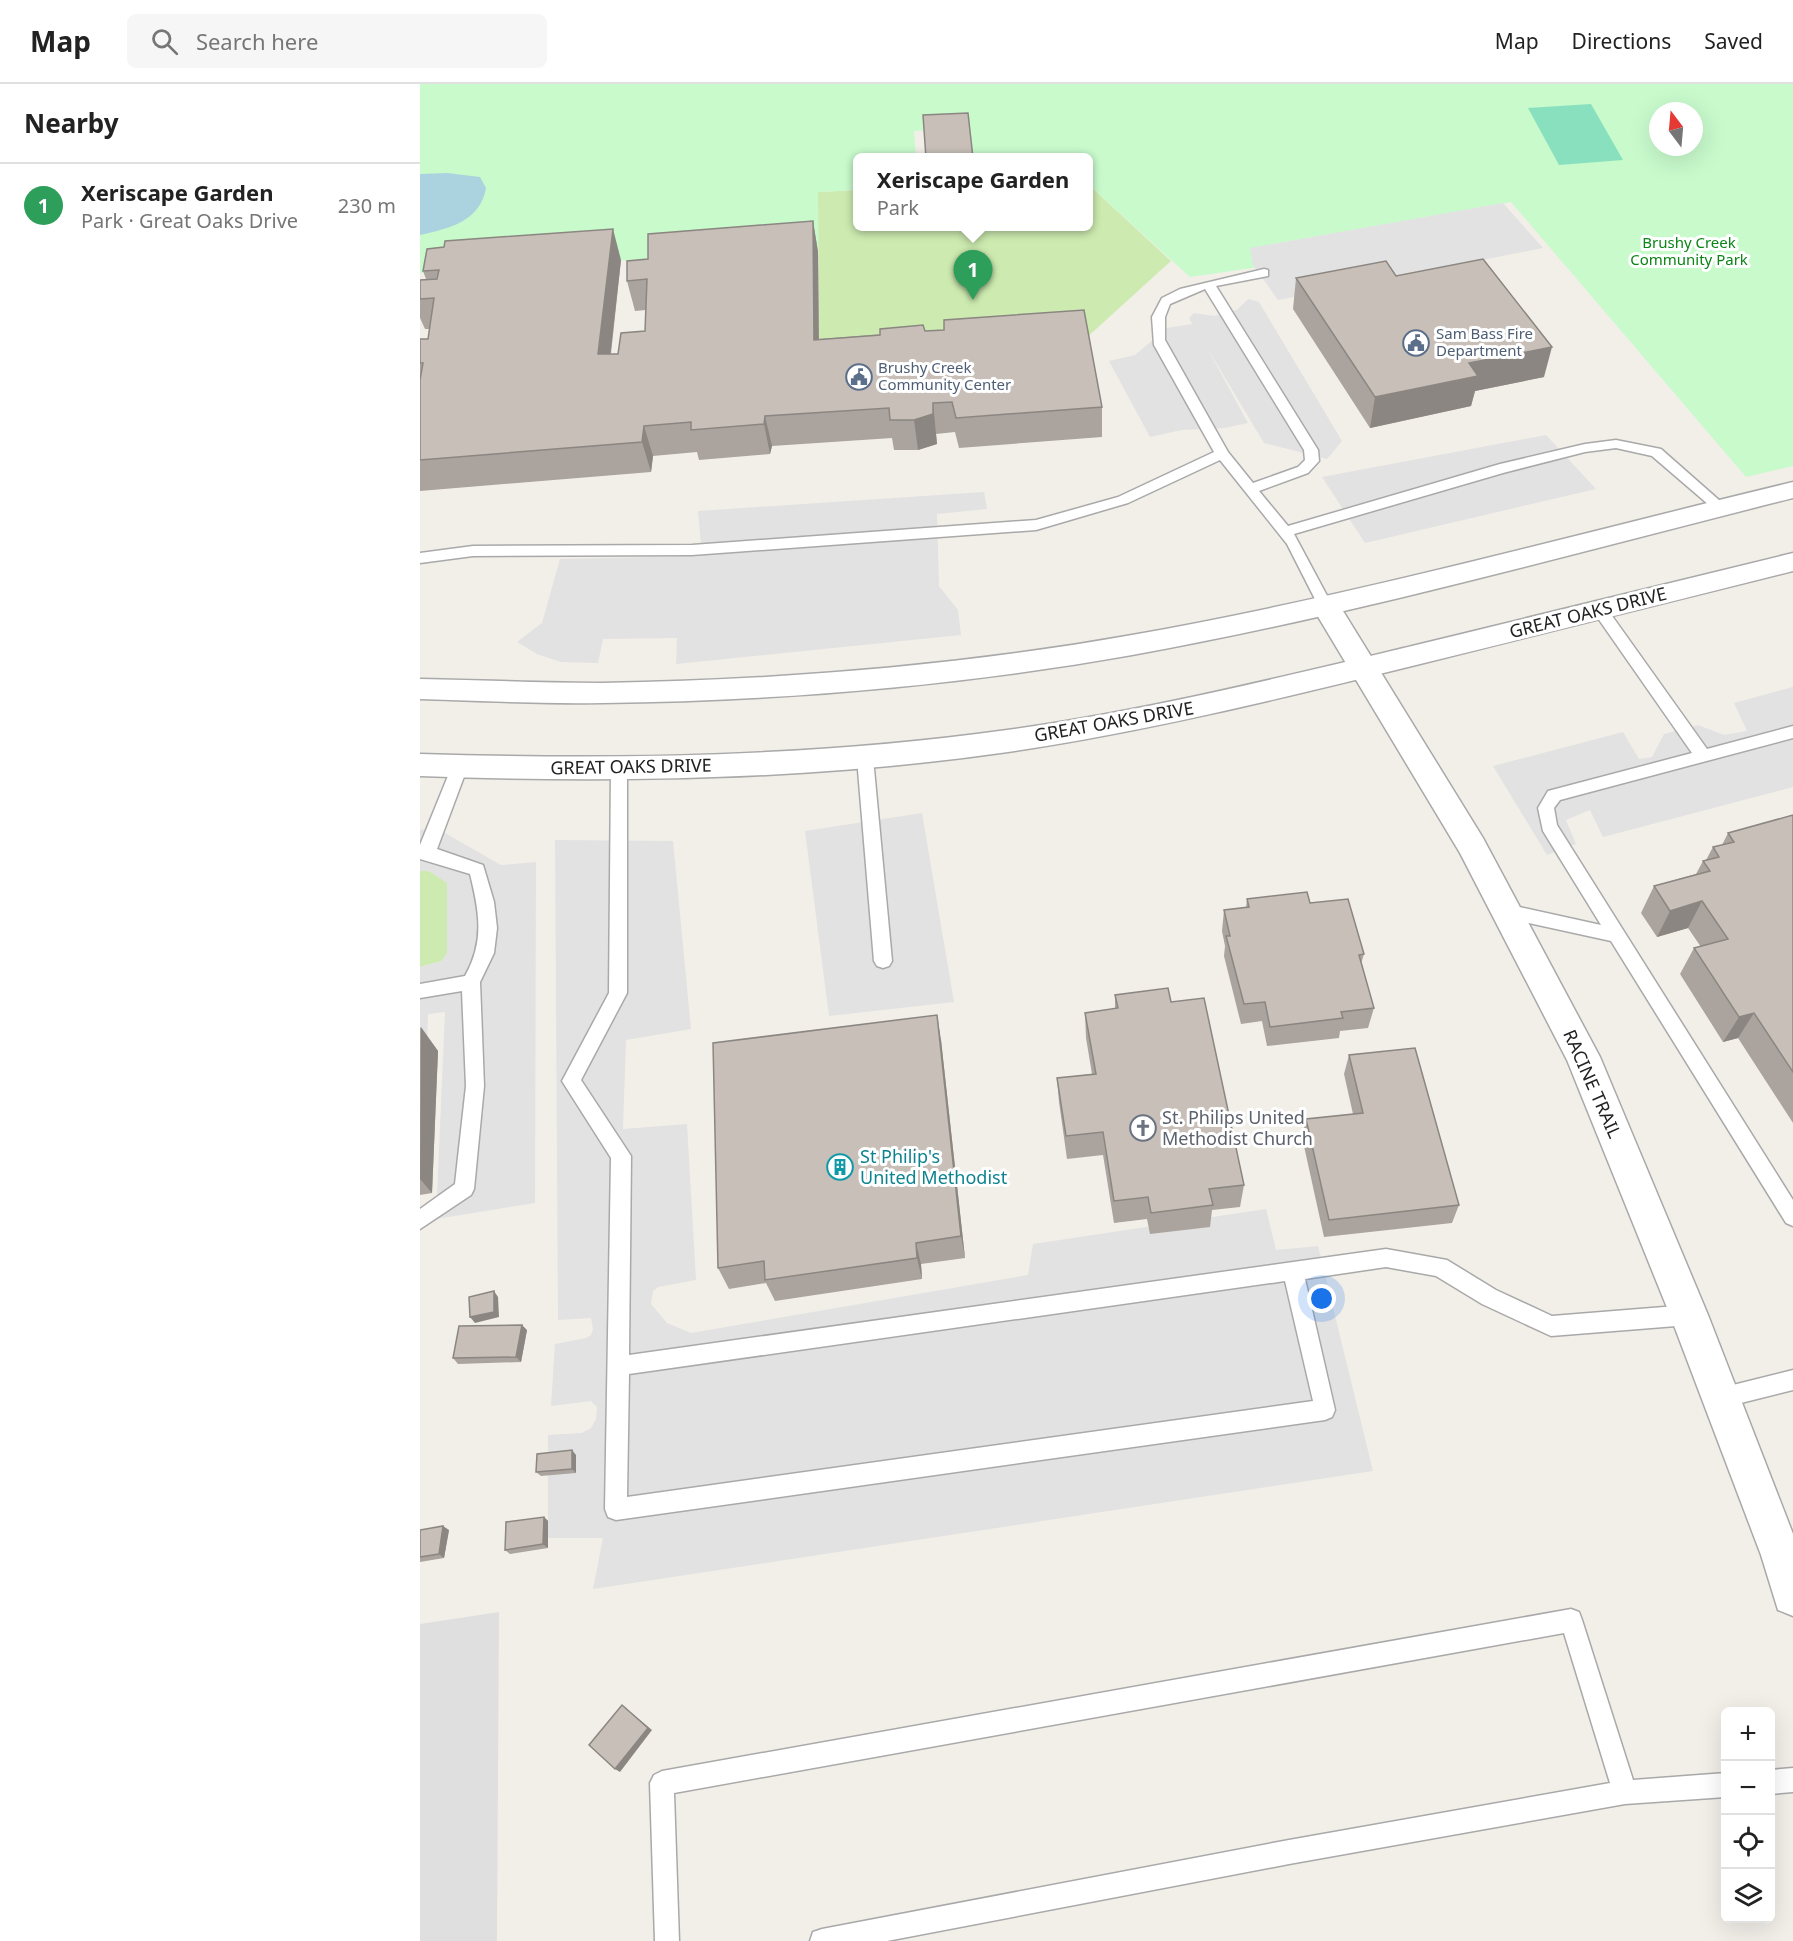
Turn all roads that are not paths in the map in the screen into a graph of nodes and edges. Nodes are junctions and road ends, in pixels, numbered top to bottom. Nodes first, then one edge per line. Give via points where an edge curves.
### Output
1 (1264, 273) dead end
2 (1209, 285) junction
3 (1222, 454) junction
4 (1251, 489) junction
5 (1793, 490) edge
6 (1721, 508) junction
7 (1286, 531) junction
8 (420, 558) edge
9 (1793, 562) edge
10 (1325, 605) junction
11 (1600, 610) junction
12 (1363, 668) junction
13 (420, 689) edge
14 (1793, 732) edge
15 (1703, 756) junction
16 (865, 758) junction
17 (420, 765) edge
18 (460, 766) junction
19 (619, 768) junction
20 (423, 852) edge
21 (1506, 911) junction
22 (1617, 935) junction
23 (883, 961) dead end
24 (471, 982) junction
25 (420, 991) edge
26 (1793, 1217) edge
27 (420, 1220) edge
28 (1293, 1272) junction
29 (1689, 1315) junction
30 (619, 1366) junction
31 (1793, 1380) edge
32 (1721, 1398) junction
33 (1793, 1595) edge
34 (1793, 1780) edge
35 (1775, 1782) edge
36 (1721, 1785) edge
37 (1625, 1792) junction
38 (667, 1941) edge
39 (822, 1941) edge

1 - 2 lane
2 - 3 lane via 1167,300 1159,313 1156,330 1160,345
2 - 4 lane via 1311,450 1312,461 1303,470
3 - 4 lane
3 - 8 lane via 1123,500 1035,525 692,550 473,551
4 - 7 lane
5 - 6 street
6 - 7 lane via 1656,452 1616,444 1500,469
6 - 10 street
7 - 10 lane
9 - 11 street, GREAT OAKS DRIVE
10 - 12 street, RACINE TRAIL
10 - 13 street via 1131,645 952,671 777,686 601,693
11 - 12 street, GREAT OAKS DRIVE
11 - 15 lane
12 - 16 street, GREAT OAKS DRIVE via 1143,718 1007,741
12 - 21 street, RACINE TRAIL via 1472,846
14 - 15 lane
15 - 22 lane via 1554,795 1546,808 1549,826
16 - 19 street, GREAT OAKS DRIVE
16 - 23 lane
17 - 18 street, GREAT OAKS DRIVE
18 - 19 street, GREAT OAKS DRIVE
18 - 20 lane
19 - 30 lane via 618,993 571,1081 621,1156
20 - 24 lane via 477,870 490,919 485,959
21 - 22 lane
21 - 29 street, RACINE TRAIL via 1583,1057
22 - 26 lane
24 - 25 lane
24 - 27 lane via 475,1086 464,1189
28 - 29 lane via 1386,1258 1440,1267 1489,1297 1551,1326
28 - 30 lane
28 - 30 lane via 1325,1410 615,1509
29 - 32 street, RACINE TRAIL
31 - 32 lane
32 - 33 street, RACINE TRAIL
34 - 35 lane
36 - 37 lane
37 - 38 lane via 1571,1620 662,1783
37 - 39 lane

